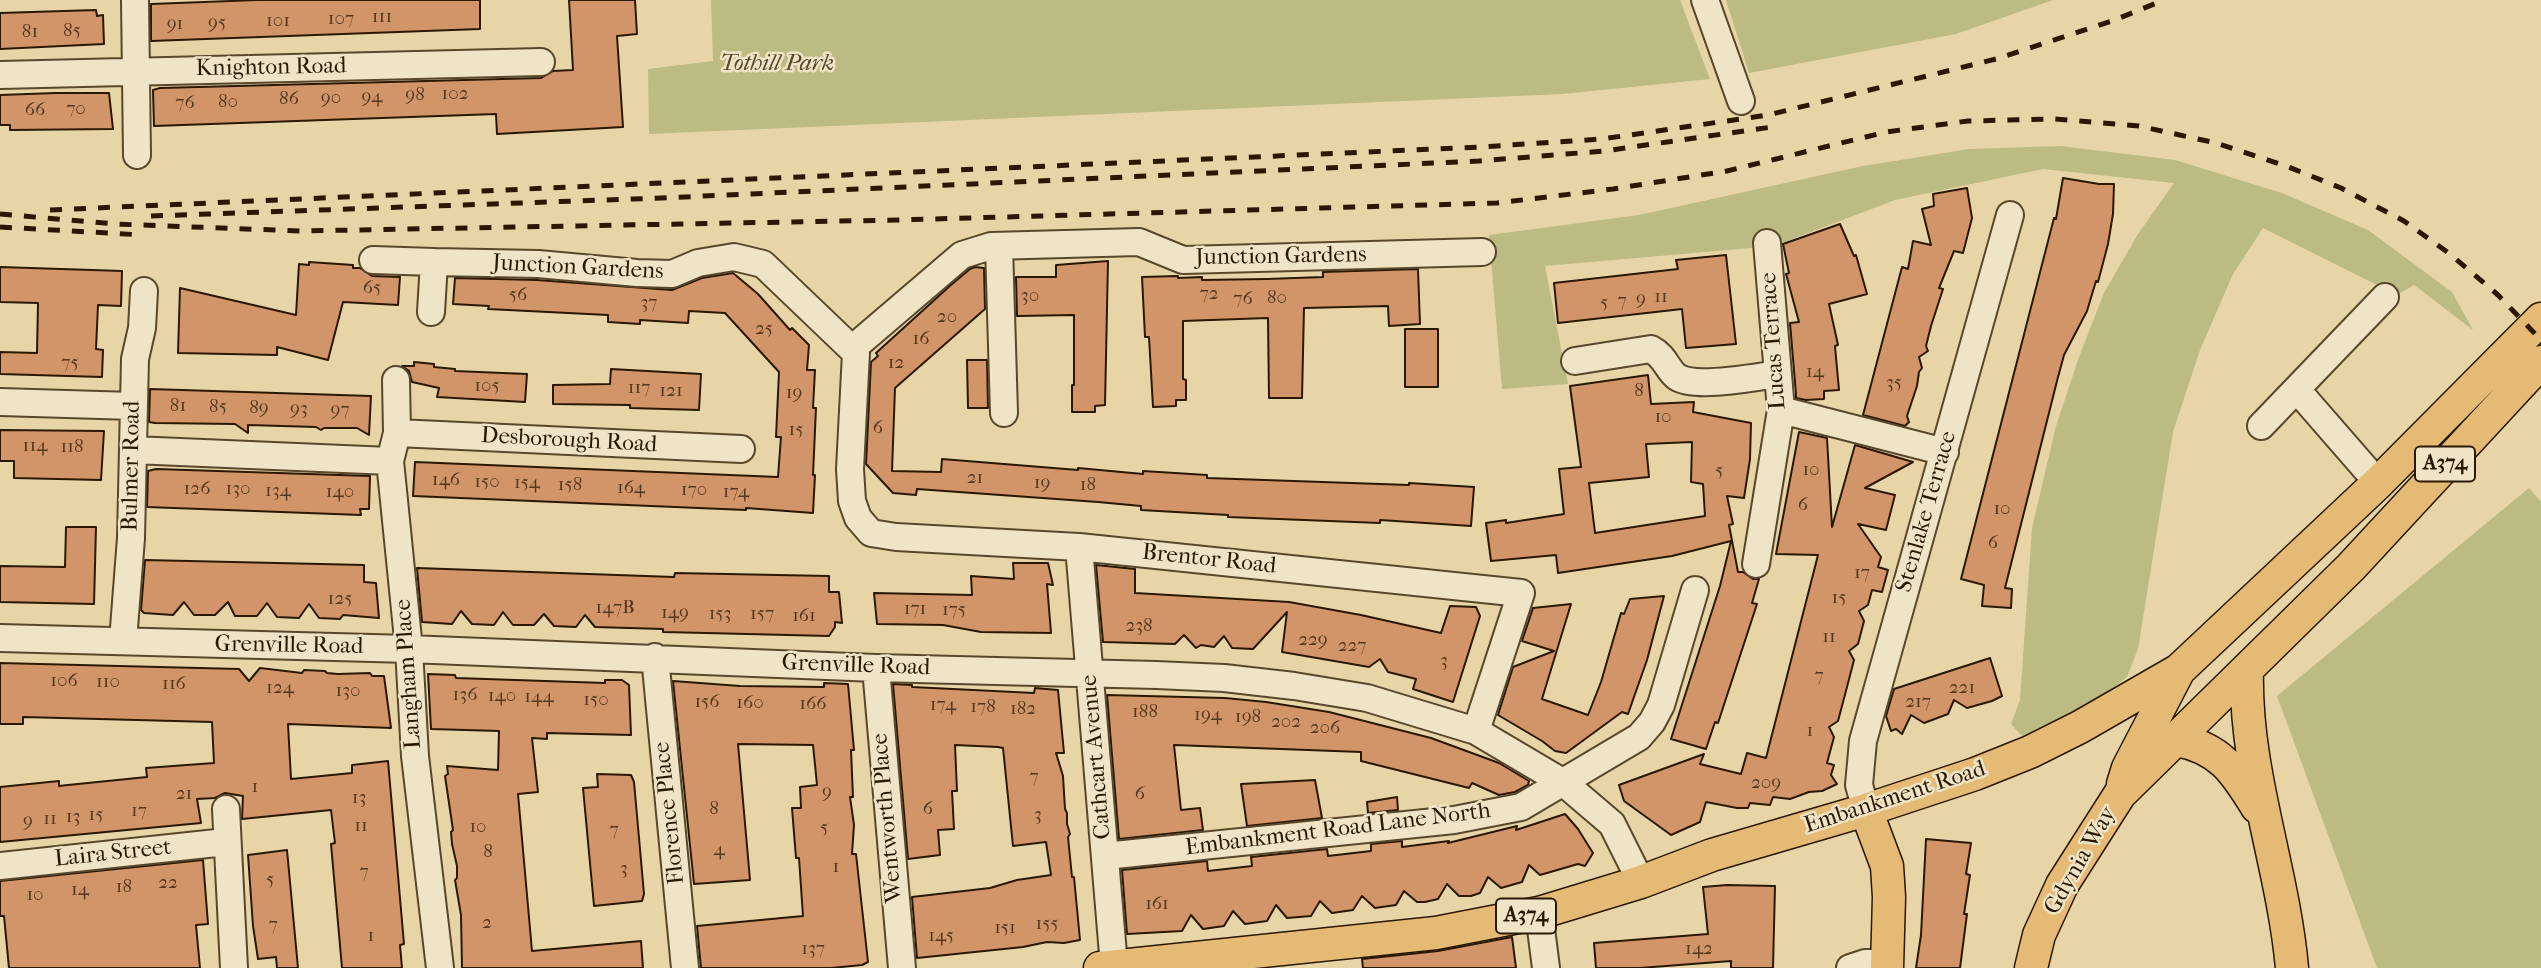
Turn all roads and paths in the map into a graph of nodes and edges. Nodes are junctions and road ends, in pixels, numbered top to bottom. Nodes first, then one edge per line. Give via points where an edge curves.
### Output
1 (135, 0) edge
2 (1705, 0) edge
3 (541, 62) dead end
4 (137, 72) junction
5 (0, 75) edge
6 (1741, 101) dead end
7 (137, 155) dead end
8 (2010, 215) dead end
9 (1767, 243) dead end
10 (999, 246) junction
11 (1482, 252) dead end
12 (373, 260) dead end
13 (434, 262) junction
14 (144, 291) dead end
15 (2385, 297) dead end
16 (431, 312) dead end
17 (2541, 318) edge
18 (852, 349) junction
19 (1575, 361) dead end
20 (2541, 362) edge
21 (1778, 374) junction
22 (396, 380) dead end
23 (2298, 391) junction
24 (0, 402) edge
25 (134, 406) junction
26 (1781, 410) junction
27 (1004, 413) dead end
28 (2261, 426) dead end
29 (397, 433) junction
30 (741, 449) dead end
31 (133, 450) junction
32 (1945, 452) junction
33 (390, 461) junction
34 (2378, 483) junction
35 (1079, 547) junction
36 (1756, 564) dead end
37 (1695, 590) dead end
38 (0, 638) edge
39 (123, 641) junction
40 (409, 649) junction
41 (655, 657) junction
42 (876, 668) junction
43 (2247, 669) junction
44 (2179, 670) junction
45 (1090, 673) junction
46 (1476, 731) junction
47 (2177, 740) junction
48 (1564, 783) junction
49 (2120, 794) junction
50 (226, 809) dead end
51 (1866, 810) junction
52 (2265, 820) junction
53 (226, 842) junction
54 (1105, 856) junction
55 (0, 866) edge
56 (1642, 882) junction
57 (1539, 913) junction
58 (2296, 961) edge
59 (1887, 966) edge
60 (1107, 967) edge
61 (234, 968) edge
62 (440, 968) edge
63 (685, 968) edge
64 (902, 968) edge
65 (1546, 968) edge
66 (1850, 968) edge
67 (2031, 968) edge

1 - 4 street
2 - 6 street
3 - 4 street, Knighton Road
4 - 5 street, Knighton Road
4 - 7 street
8 - 32 street, Stenlake Terrace
9 - 21 street, Lucas Terrace
10 - 11 street, Junction Gardens via 1139,243 1182,260
10 - 18 street, Junction Gardens via 962,255
10 - 27 street
12 - 13 street, Junction Gardens
13 - 16 street
13 - 18 street, Junction Gardens via 672,274 698,263 734,257 763,264
14 - 25 street, Bulmer Road
15 - 23 street
17 - 34 main road, Embankment Road / A374
18 - 35 street, Brentor Road via 856,353 852,501 858,518 871,533
19 - 21 street via 1651,349 1661,354 1675,376 1691,383
20 - 43 main road, A374 via 2351,567
21 - 26 street, Lucas Terrace
22 - 29 street, Langham Place
23 - 28 street
23 - 34 street
24 - 25 street
25 - 31 street, Bulmer Road
26 - 32 street
26 - 36 street, Lucas Terrace
29 - 30 street, Desborough Road
29 - 33 street, Langham Place
31 - 33 street
31 - 39 street, Bulmer Road
32 - 51 street, Stenlake Terrace via 1863,741 1859,785
33 - 40 street, Langham Place
34 - 44 main road, Embankment Road / A374
35 - 45 street, Cathcart Avenue
35 - 46 street, Brentor Road via 1521,593
37 - 48 street, Embankment Road Lane North via 1652,722 1639,737
38 - 39 street, Grenville Road
39 - 40 street, Grenville Road
40 - 41 street, Grenville Road
40 - 62 street, Langham Place via 415,756
41 - 42 street, Grenville Road
41 - 63 street, Florence Place
42 - 45 street, Grenville Road
42 - 64 street, Wentworth Place
43 - 47 main road, Gdynia Way / A374
43 - 52 main road via 2246,709
44 - 49 main road, Gdynia Way / A374 via 2128,768
44 - 51 main road, Embankment Road / A374 via 2029,752
45 - 46 street, Grenville Road via 1224,678 1294,686 1367,698
45 - 54 street, Cathcart Avenue
46 - 48 street, Grenville Road
47 - 49 main road, Gdynia Way / A374
47 - 52 main road via 2217,755 2236,774
48 - 54 street, Embankment Road Lane North via 1521,807 1454,820
48 - 56 street, Grenville Road via 1612,824
49 - 67 main road, Gdynia Way / A374 via 2062,885 2039,935
50 - 53 street
51 - 56 main road, Embankment Road / A374 via 1712,855
51 - 59 main road via 1887,866
52 - 58 main road
53 - 55 street, Laira Street
53 - 61 street
54 - 60 street, Cathcart Avenue
56 - 57 main road, Embankment Road / A374
57 - 60 main road, Embankment Road / A374 via 1436,933
57 - 65 street
59 - 66 street via 1865,963

